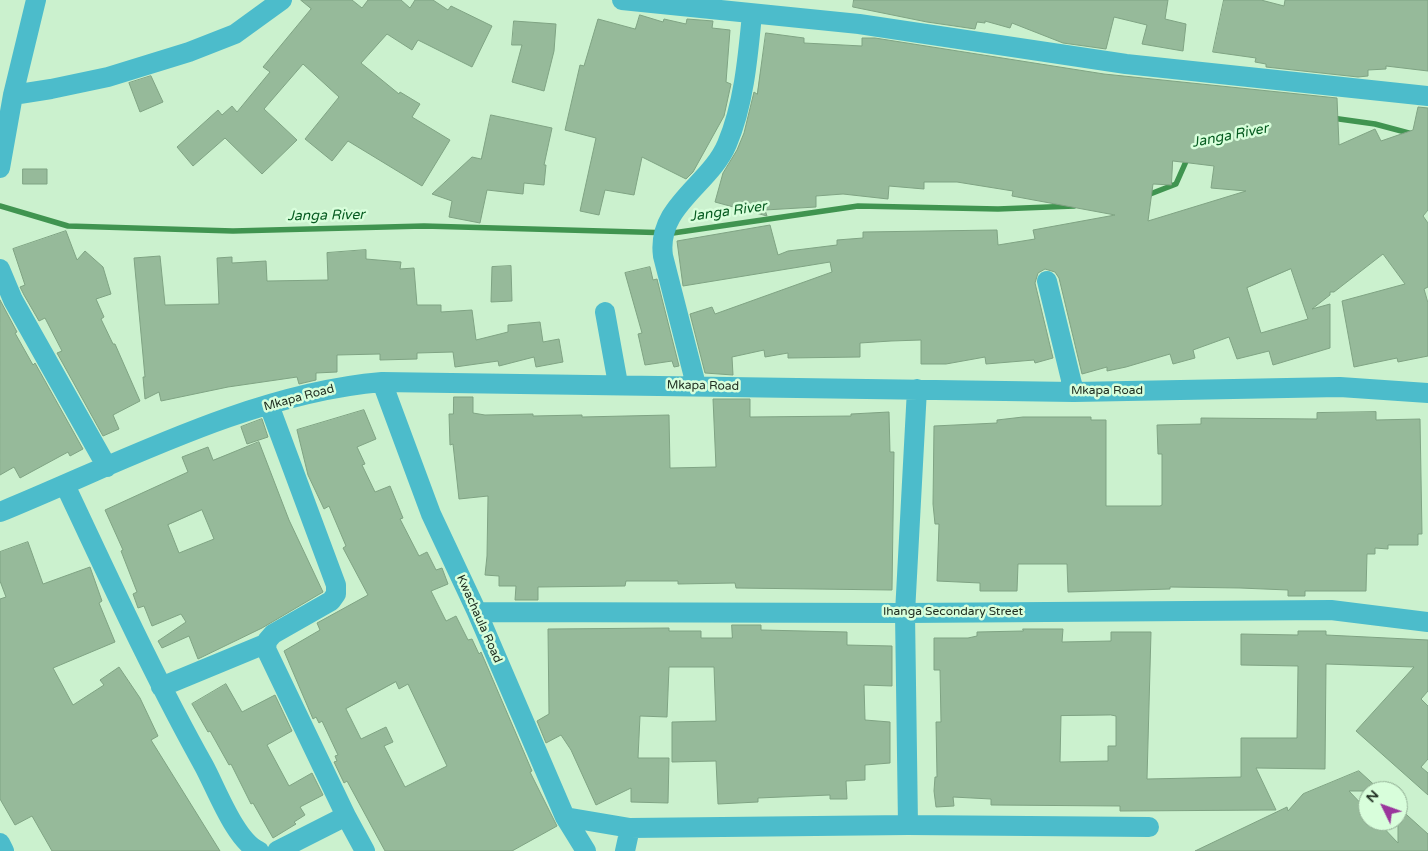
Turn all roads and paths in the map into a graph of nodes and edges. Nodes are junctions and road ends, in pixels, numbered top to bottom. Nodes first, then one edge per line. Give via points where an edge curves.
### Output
1 (36, 0) edge
2 (282, 0) edge
3 (622, 0) edge
4 (752, 14) junction
5 (14, 95) junction
6 (1428, 96) edge
7 (5, 117) edge
8 (0, 168) edge
9 (0, 269) edge
10 (1047, 281) dead end
11 (605, 312) dead end
12 (382, 382) junction
13 (618, 384) junction
14 (696, 386) junction
15 (917, 389) junction
16 (1074, 392) junction
17 (1428, 393) edge
18 (269, 405) junction
19 (107, 467) junction
20 (65, 486) junction
21 (0, 512) edge
22 (476, 612) junction
23 (904, 613) junction
24 (1428, 622) edge
25 (265, 644) junction
26 (161, 687) junction
27 (346, 816) junction
28 (565, 817) junction
29 (908, 825) junction
30 (1149, 827) dead end
31 (630, 828) junction
32 (0, 843) edge
33 (4, 851) edge
34 (259, 851) edge
35 (277, 851) edge
36 (365, 851) edge
37 (586, 851) edge
38 (625, 851) edge

1 - 5 street
2 - 5 street via 235,34 188,52 108,77
3 - 4 street
4 - 6 street via 867,25 1126,64
4 - 14 street via 742,91 733,130 726,147 665,230 663,256
5 - 7 street
7 - 8 street
9 - 19 street via 13,300
10 - 16 street
11 - 13 street
12 - 13 street, Mkapa Road
12 - 18 street, Mkapa Road via 327,389
12 - 22 street, Kwachaula Road via 431,514
13 - 14 street, Mkapa Road
14 - 15 street, Mkapa Road
15 - 16 street, Mkapa Road
15 - 23 street
16 - 17 street, Mkapa Road via 1340,387
18 - 19 street, Mkapa Road via 179,436
18 - 25 street via 336,585 336,594 331,601 272,634
19 - 20 street, Mkapa Road
20 - 21 street, Mkapa Road
20 - 26 street
22 - 23 street, Ihanga Secondary Street
22 - 28 street, Kwachaula Road
23 - 24 street, Ihanga Secondary Street via 1331,610
23 - 29 street
25 - 26 street
25 - 27 street
26 - 34 street via 233,822 246,841
27 - 35 street
27 - 36 street
28 - 31 street
28 - 37 street, Kwachaula Road
29 - 30 street
29 - 31 street
31 - 38 street
32 - 33 street

